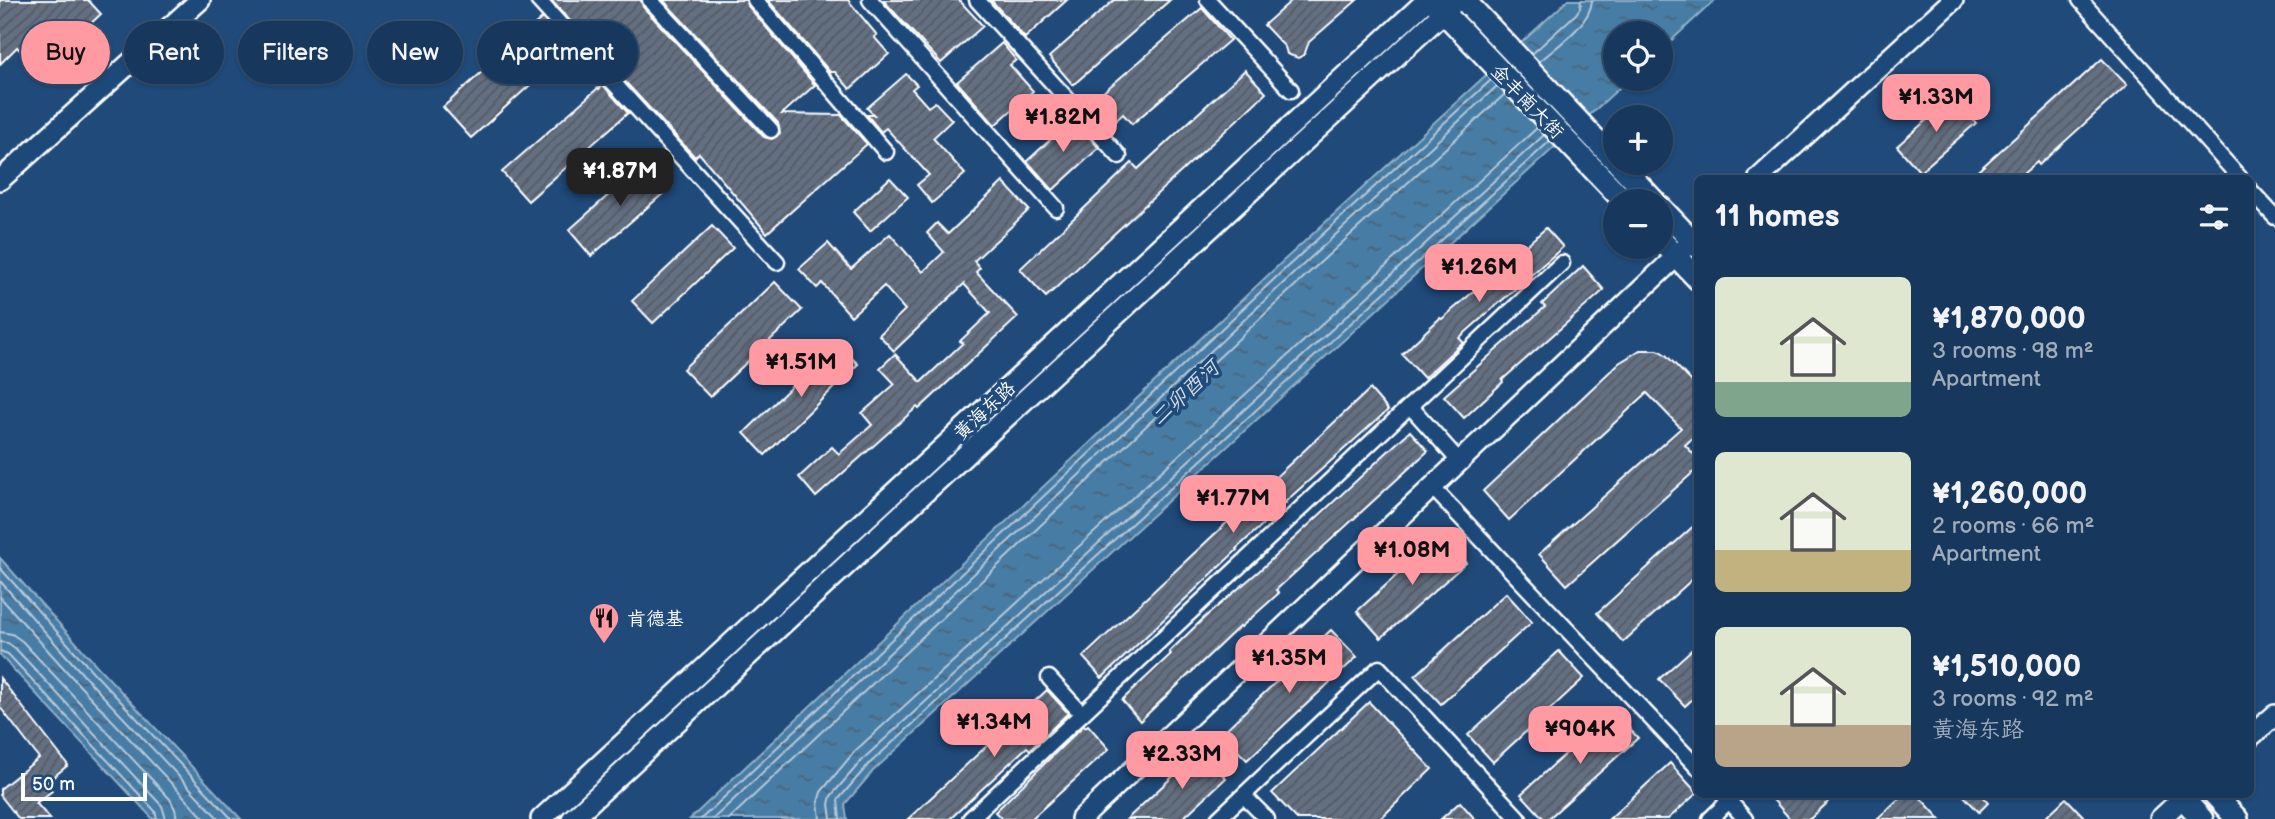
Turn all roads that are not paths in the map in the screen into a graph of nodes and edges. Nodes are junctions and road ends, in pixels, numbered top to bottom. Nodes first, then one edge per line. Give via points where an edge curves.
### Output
1 (200, 0) edge
2 (538, 0) edge
3 (650, 0) edge
4 (755, 0) edge
5 (870, 0) edge
6 (977, 0) edge
7 (1208, 0) edge
8 (1464, 0) edge
9 (1953, 0) edge
10 (2080, 0) edge
11 (1440, 3) edge
12 (1291, 90) dead end
13 (771, 130) dead end
14 (1603, 146) edge
15 (886, 152) dead end
16 (1119, 156) dead end
17 (1630, 175) edge
18 (1762, 175) edge
19 (2237, 175) edge
20 (0, 180) edge
21 (1613, 189) edge
22 (1643, 189) edge
23 (2254, 194) edge
24 (1056, 208) dead end
25 (2275, 217) edge
26 (1673, 219) edge
27 (1694, 239) edge
28 (1694, 242) edge
29 (1673, 253) edge
30 (1676, 256) junction
31 (776, 262) dead end
32 (1562, 263) dead end
33 (1694, 275) edge
34 (1410, 406) junction
35 (1460, 461) junction
36 (1432, 487) junction
37 (1049, 678) dead end
38 (1082, 715) junction
39 (2275, 715) edge
40 (2254, 733) edge
41 (1694, 764) edge
42 (1244, 796) junction
43 (1726, 798) edge
44 (2181, 798) edge
45 (2185, 798) edge
46 (2218, 798) edge
47 (541, 819) edge
48 (572, 819) edge
49 (970, 819) edge
50 (1081, 819) edge
51 (1218, 819) edge
52 (1267, 819) edge
53 (1519, 819) edge
54 (1710, 819) edge
55 (1745, 819) edge
56 (2160, 819) edge
57 (2202, 819) edge
58 (2236, 819) edge

1 - 20 main road
2 - 31 street
3 - 13 street
4 - 15 street
5 - 24 street
6 - 16 street
7 - 12 street
8 - 14 main road, 金丰南大街
9 - 18 main road
10 - 19 street
11 - 21 main road, 金丰南大街
11 - 47 main road, 黄海东路
11 - 48 main road, 黄海东路
17 - 22 main road, 金丰南大街
23 - 25 street
26 - 27 main road
28 - 30 main road
29 - 30 main road
30 - 33 main road
30 - 35 main road
32 - 34 street
34 - 35 street
34 - 38 street
35 - 36 main road
36 - 41 street
36 - 50 main road
37 - 38 street
38 - 49 street
39 - 40 main road
42 - 51 street
42 - 52 street
42 - 53 street via 1379,668
43 - 54 street
43 - 55 street
44 - 56 main road
45 - 57 main road
46 - 58 main road

